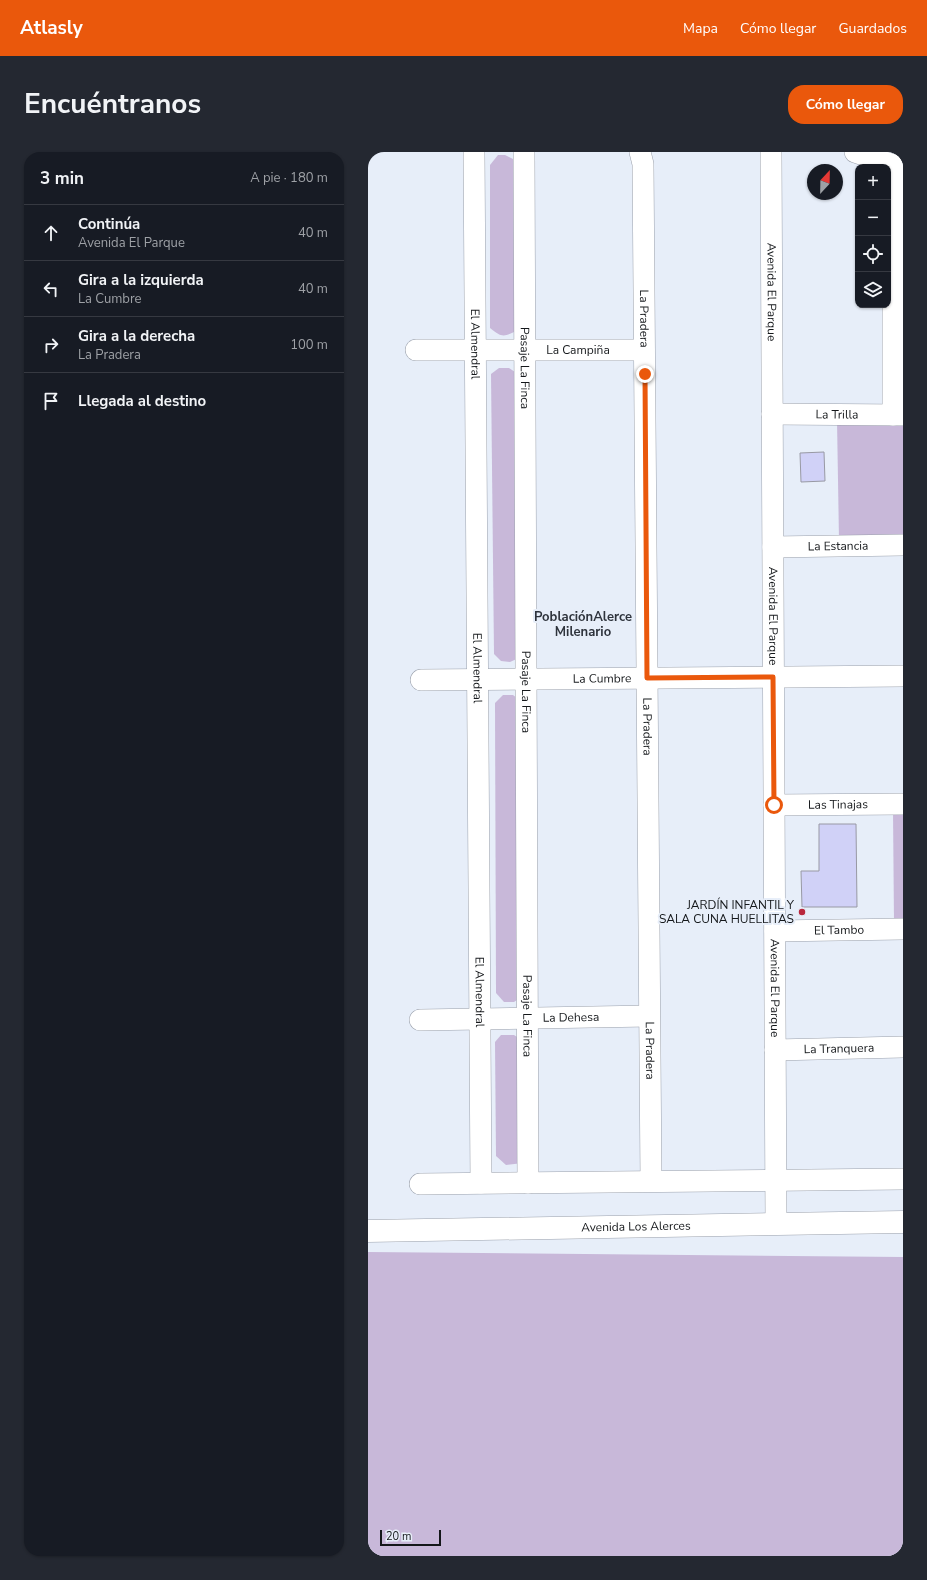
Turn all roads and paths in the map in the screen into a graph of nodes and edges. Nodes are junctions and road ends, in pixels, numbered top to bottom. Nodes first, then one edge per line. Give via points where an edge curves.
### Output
1 (474, 152) edge
2 (524, 152) edge
3 (640, 152) edge
4 (771, 152) edge
5 (855, 152) edge
6 (898, 166) edge
7 (416, 350) dead end
8 (475, 350) junction
9 (524, 350) junction
10 (644, 350) junction
11 (772, 414) junction
12 (898, 415) edge
13 (903, 545) edge
14 (772, 547) junction
15 (903, 676) edge
16 (773, 677) junction
17 (647, 678) junction
18 (477, 679) junction
19 (526, 679) junction
20 (421, 680) dead end
21 (903, 804) edge
22 (774, 805) junction
23 (903, 929) edge
24 (774, 931) junction
25 (650, 1016) junction
26 (528, 1018) junction
27 (480, 1019) junction
28 (420, 1020) dead end
29 (903, 1047) edge
30 (775, 1050) junction
31 (903, 1179) edge
32 (776, 1180) junction
33 (651, 1182) junction
34 (481, 1183) junction
35 (528, 1183) junction
36 (420, 1184) dead end
37 (903, 1222) edge
38 (776, 1224) junction
39 (368, 1231) edge

1 - 8 street, El Almendral
2 - 9 street, Pasaje La Finca
3 - 10 street, La Pradera via 643,164
4 - 11 street, Avenida El Parque
5 - 6 street
6 - 12 street
7 - 8 street, La Campiña
8 - 9 street, La Campiña
8 - 18 street, El Almendral
9 - 10 street, La Campiña
9 - 19 street, Pasaje La Finca
10 - 17 street, La Pradera
11 - 12 street, La Trilla
11 - 14 street, Avenida El Parque
13 - 14 street, La Estancia
14 - 16 street, Avenida El Parque
15 - 16 street, La Cumbre
16 - 17 street, La Cumbre
16 - 22 street, Avenida El Parque
17 - 19 street, La Cumbre
17 - 25 street, La Pradera
18 - 19 street, La Cumbre
18 - 20 street, La Cumbre
18 - 27 street, El Almendral
19 - 26 street, Pasaje La Finca
21 - 22 street, Las Tinajas
22 - 24 street, Avenida El Parque
23 - 24 street, El Tambo
24 - 30 street, Avenida El Parque
25 - 26 street, La Dehesa
25 - 33 street, La Pradera
26 - 27 street, La Dehesa
26 - 35 street, Pasaje La Finca
27 - 28 street, La Dehesa
27 - 34 street, El Almendral
29 - 30 street, La Tranquera
30 - 32 street, Avenida El Parque
31 - 32 street
32 - 33 street
32 - 38 street, Avenida El Parque
33 - 35 street
34 - 35 street
34 - 36 street
37 - 38 main road, Avenida Los Alerces
38 - 39 main road, Avenida Los Alerces

